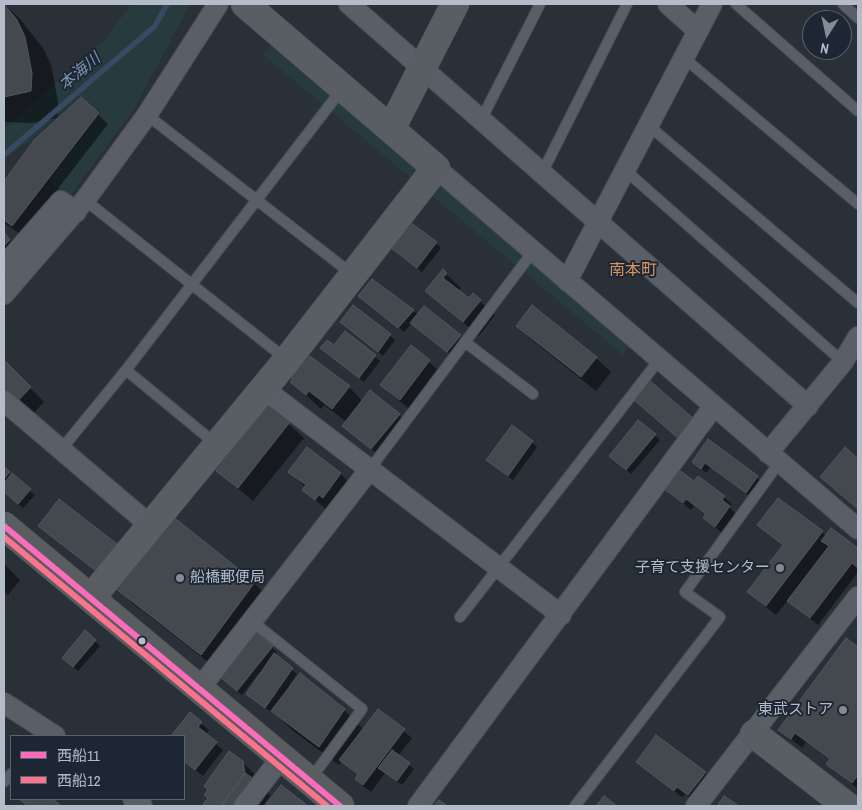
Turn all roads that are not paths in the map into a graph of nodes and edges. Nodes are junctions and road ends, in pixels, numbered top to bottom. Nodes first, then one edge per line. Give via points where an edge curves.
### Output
1 (218, 4) edge
2 (245, 4) edge
3 (349, 4) edge
4 (540, 4) edge
5 (627, 4) edge
6 (668, 4) edge
7 (712, 4) edge
8 (736, 4) edge
9 (843, 4) edge
10 (448, 10) edge
11 (858, 18) edge
12 (698, 31) junction
13 (684, 58) junction
14 (423, 67) junction
15 (343, 88) junction
16 (858, 111) edge
17 (147, 115) junction
18 (481, 120) junction
19 (648, 125) junction
20 (391, 130) junction
21 (436, 168) junction
22 (625, 170) junction
23 (542, 173) junction
24 (256, 201) junction
25 (858, 204) edge
26 (81, 206) junction
27 (597, 223) junction
28 (534, 250) junction
29 (4, 266) edge
30 (352, 274) junction
31 (567, 281) junction
32 (192, 283) junction
33 (4, 294) edge
34 (858, 303) edge
35 (858, 338) edge
36 (464, 342) junction
37 (287, 360) junction
38 (659, 360) junction
39 (843, 362) junction
40 (126, 370) junction
41 (264, 389) junction
42 (532, 394) dead end
43 (4, 401) edge
44 (714, 406) junction
45 (808, 406) junction
46 (218, 445) junction
47 (60, 451) junction
48 (773, 458) junction
49 (370, 469) junction
50 (4, 526) edge
51 (151, 526) junction
52 (858, 529) edge
53 (498, 566) junction
54 (858, 597) edge
55 (91, 598) junction
56 (561, 615) junction
57 (460, 617) dead end
58 (253, 622) junction
59 (200, 688) junction
60 (4, 703) edge
61 (754, 734) junction
62 (51, 735) edge
63 (281, 758) junction
64 (309, 780) junction
65 (244, 806) edge
66 (340, 806) edge
67 (418, 806) edge
68 (575, 806) edge
69 (696, 806) edge
70 (847, 806) edge

1 - 17 street
2 - 15 street
3 - 14 street
4 - 18 lane
5 - 23 lane
6 - 12 street
7 - 12 street
8 - 16 lane
9 - 11 lane
10 - 14 street
12 - 13 street
13 - 19 street
13 - 25 lane
14 - 18 street
14 - 20 street
15 - 20 street
15 - 24 lane
17 - 24 lane
17 - 26 street
18 - 23 street
19 - 22 street
19 - 34 lane
20 - 21 street
21 - 28 street
21 - 30 street
22 - 27 street
22 - 39 lane
23 - 27 street
24 - 30 lane
24 - 32 lane
26 - 29 street via 61,200
26 - 32 lane
26 - 33 street
27 - 31 street
27 - 45 street
28 - 31 street
28 - 36 lane
30 - 37 street
31 - 38 street
32 - 37 lane
32 - 40 lane
35 - 39 street
36 - 42 lane
36 - 49 lane
37 - 41 street
38 - 44 street
38 - 53 lane
39 - 45 street
40 - 46 lane
40 - 47 lane
41 - 46 street
41 - 49 street
43 - 47 street
44 - 48 street
44 - 56 street
45 - 48 street
46 - 51 street
47 - 51 street
48 - 52 street
48 - 68 lane via 685,592 720,617
49 - 53 street
49 - 58 street
50 - 55 highway
51 - 55 street
53 - 56 street
53 - 57 lane
54 - 61 street
55 - 59 highway
56 - 67 street
58 - 59 street
58 - 64 lane via 362,709
59 - 63 highway
60 - 62 street
61 - 69 street
61 - 70 street
63 - 64 highway
63 - 65 street
64 - 66 highway

